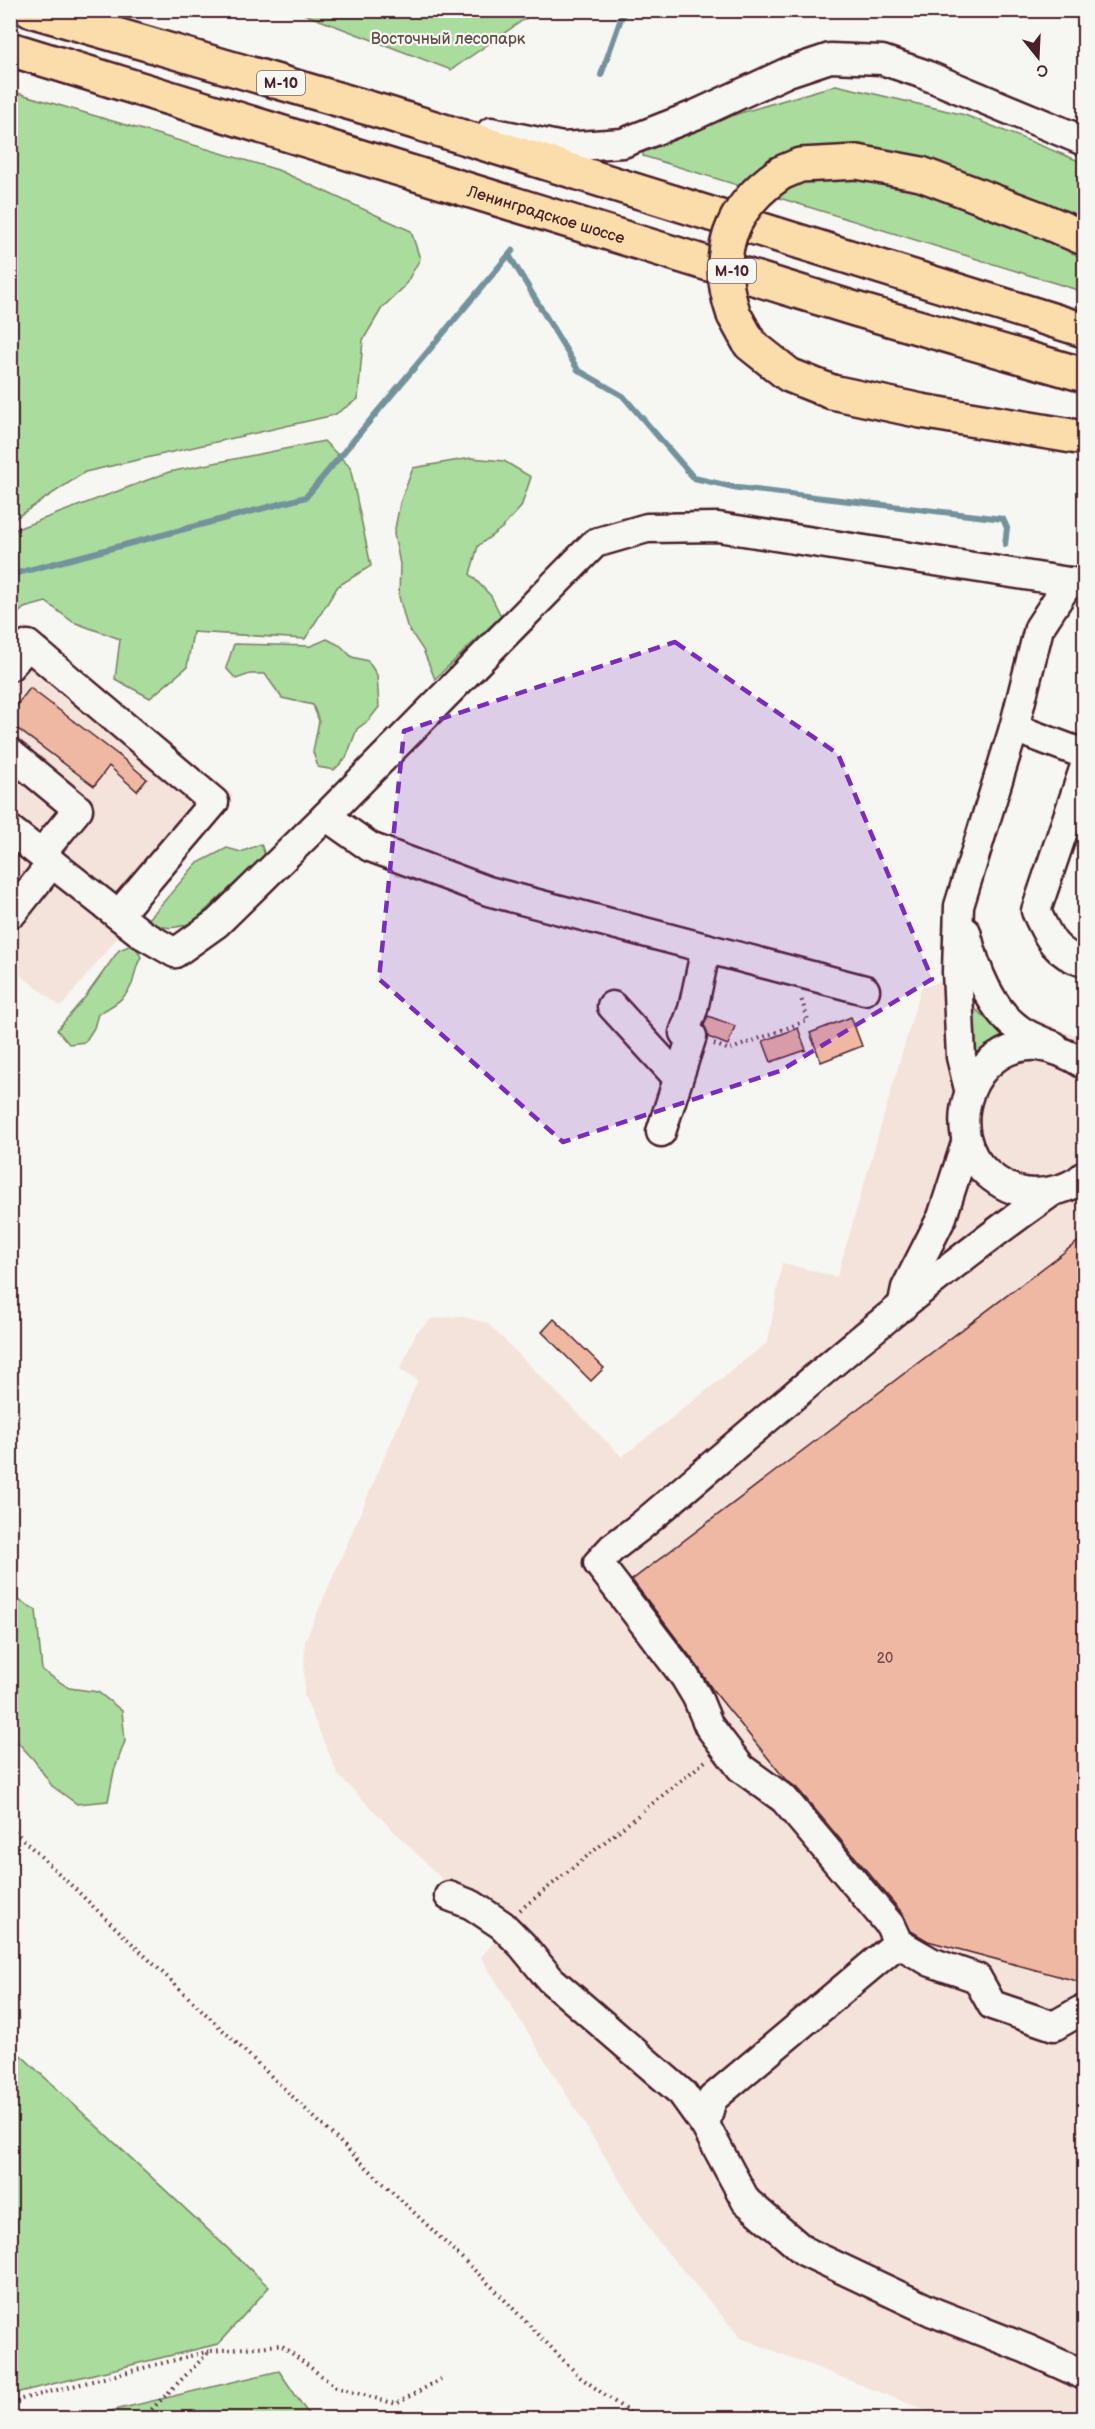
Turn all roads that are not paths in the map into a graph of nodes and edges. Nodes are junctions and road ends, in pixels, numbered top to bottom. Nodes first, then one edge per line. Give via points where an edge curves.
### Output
1 (30, 10) edge
2 (10, 49) edge
3 (389, 114) junction
4 (1084, 141) edge
5 (1084, 238) edge
6 (1084, 330) edge
7 (1084, 375) edge
8 (1084, 438) edge
9 (1077, 583) edge
10 (10, 666) edge
11 (1014, 728) junction
12 (10, 753) edge
13 (1084, 754) edge
14 (1084, 770) edge
15 (326, 816) junction
16 (10, 830) edge
17 (46, 858) junction
18 (959, 906) junction
19 (10, 910) edge
20 (118, 915) junction
21 (706, 948) junction
22 (1084, 962) edge
23 (865, 990) dead end
24 (612, 1006) dead end
25 (1074, 1058) edge
26 (678, 1078) junction
27 (969, 1089) junction
28 (661, 1132) dead end
29 (966, 1143) junction
30 (1084, 1179) edge
31 (1050, 1192) junction
32 (902, 1307) junction
33 (449, 1896) dead end
34 (898, 1943) junction
35 (1084, 2012) edge
36 (705, 2125) junction
37 (1084, 2375) edge

1 - 3 main road, М-10
2 - 7 main road, Ленинградское шоссе / М-10 via 855,309
3 - 4 street via 459,124 562,147 623,143 788,72 830,58 882,60
3 - 6 main road, М-10
5 - 8 main road, М-10, bridge via 921,174 857,162 800,165 760,187 743,207 730,234 724,266 726,294 750,344 789,375 832,392
9 - 11 street via 1039,628
9 - 15 street via 718,527 647,528 595,543
10 - 20 street via 28,645 214,802
11 - 13 street
11 - 18 street
12 - 17 street via 78,809
14 - 22 street via 1036,911 1050,941
15 - 20 street via 217,923 175,953
15 - 21 street via 370,847 488,891
16 - 17 street
17 - 19 street via 13,912
17 - 20 street
18 - 25 street via 973,960 996,1005 1016,1028
18 - 27 street via 961,1057
21 - 23 street
21 - 26 street via 684,1033 692,1036
24 - 26 street
25 - 27 street via 1037,1046 1009,1051 986,1066
26 - 28 street
27 - 29 street via 963,1116
29 - 31 street via 979,1166 999,1184 1024,1193
29 - 32 street via 942,1217 906,1288
30 - 31 street
31 - 32 street
32 - 34 street via 598,1563 685,1677 709,1726 734,1760 784,1799 890,1925
33 - 36 street via 472,1905 502,1925 550,1979 682,2093
34 - 35 street via 931,1962 977,1978 992,2005 1021,2016 1054,2026
34 - 36 street via 712,2099
36 - 37 street via 746,2201 804,2251 933,2312

